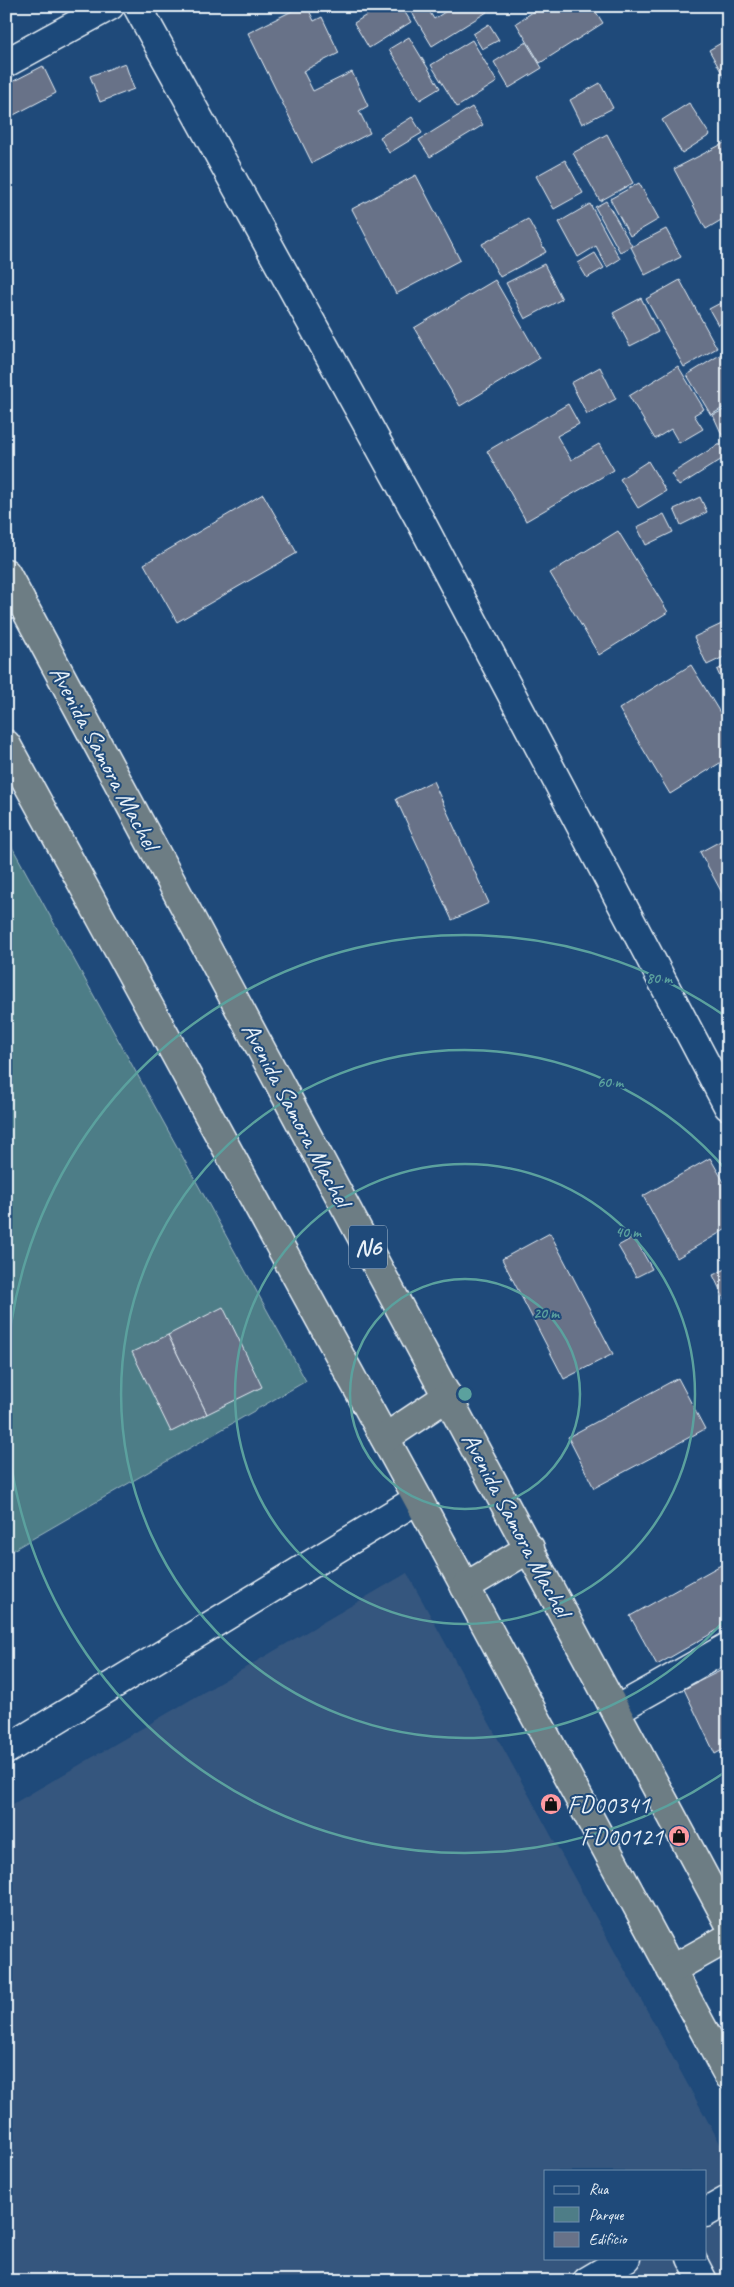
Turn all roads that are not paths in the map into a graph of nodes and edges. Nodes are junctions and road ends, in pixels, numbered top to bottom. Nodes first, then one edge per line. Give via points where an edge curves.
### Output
1 (110, 6) edge
2 (137, 6) edge
3 (6, 63) edge
4 (6, 573) edge
5 (6, 744) edge
6 (720, 1072) edge
7 (728, 1106) edge
8 (448, 1396) junction
9 (385, 1438) junction
10 (418, 1499) junction
11 (530, 1548) junction
12 (465, 1587) junction
13 (728, 1647) edge
14 (616, 1710) junction
15 (6, 1750) edge
16 (728, 1921) edge
17 (728, 1938) edge
18 (671, 1970) junction
19 (728, 2075) edge
20 (728, 2200) edge
21 (706, 2211) edge
22 (623, 2260) edge
23 (692, 2260) edge
24 (587, 2281) edge
25 (703, 2281) edge

1 - 3 street
2 - 6 street
4 - 8 highway, Avenida Samora Machel / N6
5 - 9 highway
6 - 7 street
8 - 9 highway
8 - 11 highway, Avenida Samora Machel / N6
9 - 10 highway
10 - 12 highway
10 - 15 street
11 - 12 highway
11 - 14 highway, Avenida Samora Machel / N6
12 - 18 highway
13 - 14 street
14 - 16 highway, Avenida Samora Machel / N6
17 - 18 highway
18 - 19 highway
20 - 21 street
22 - 24 street
23 - 25 street

